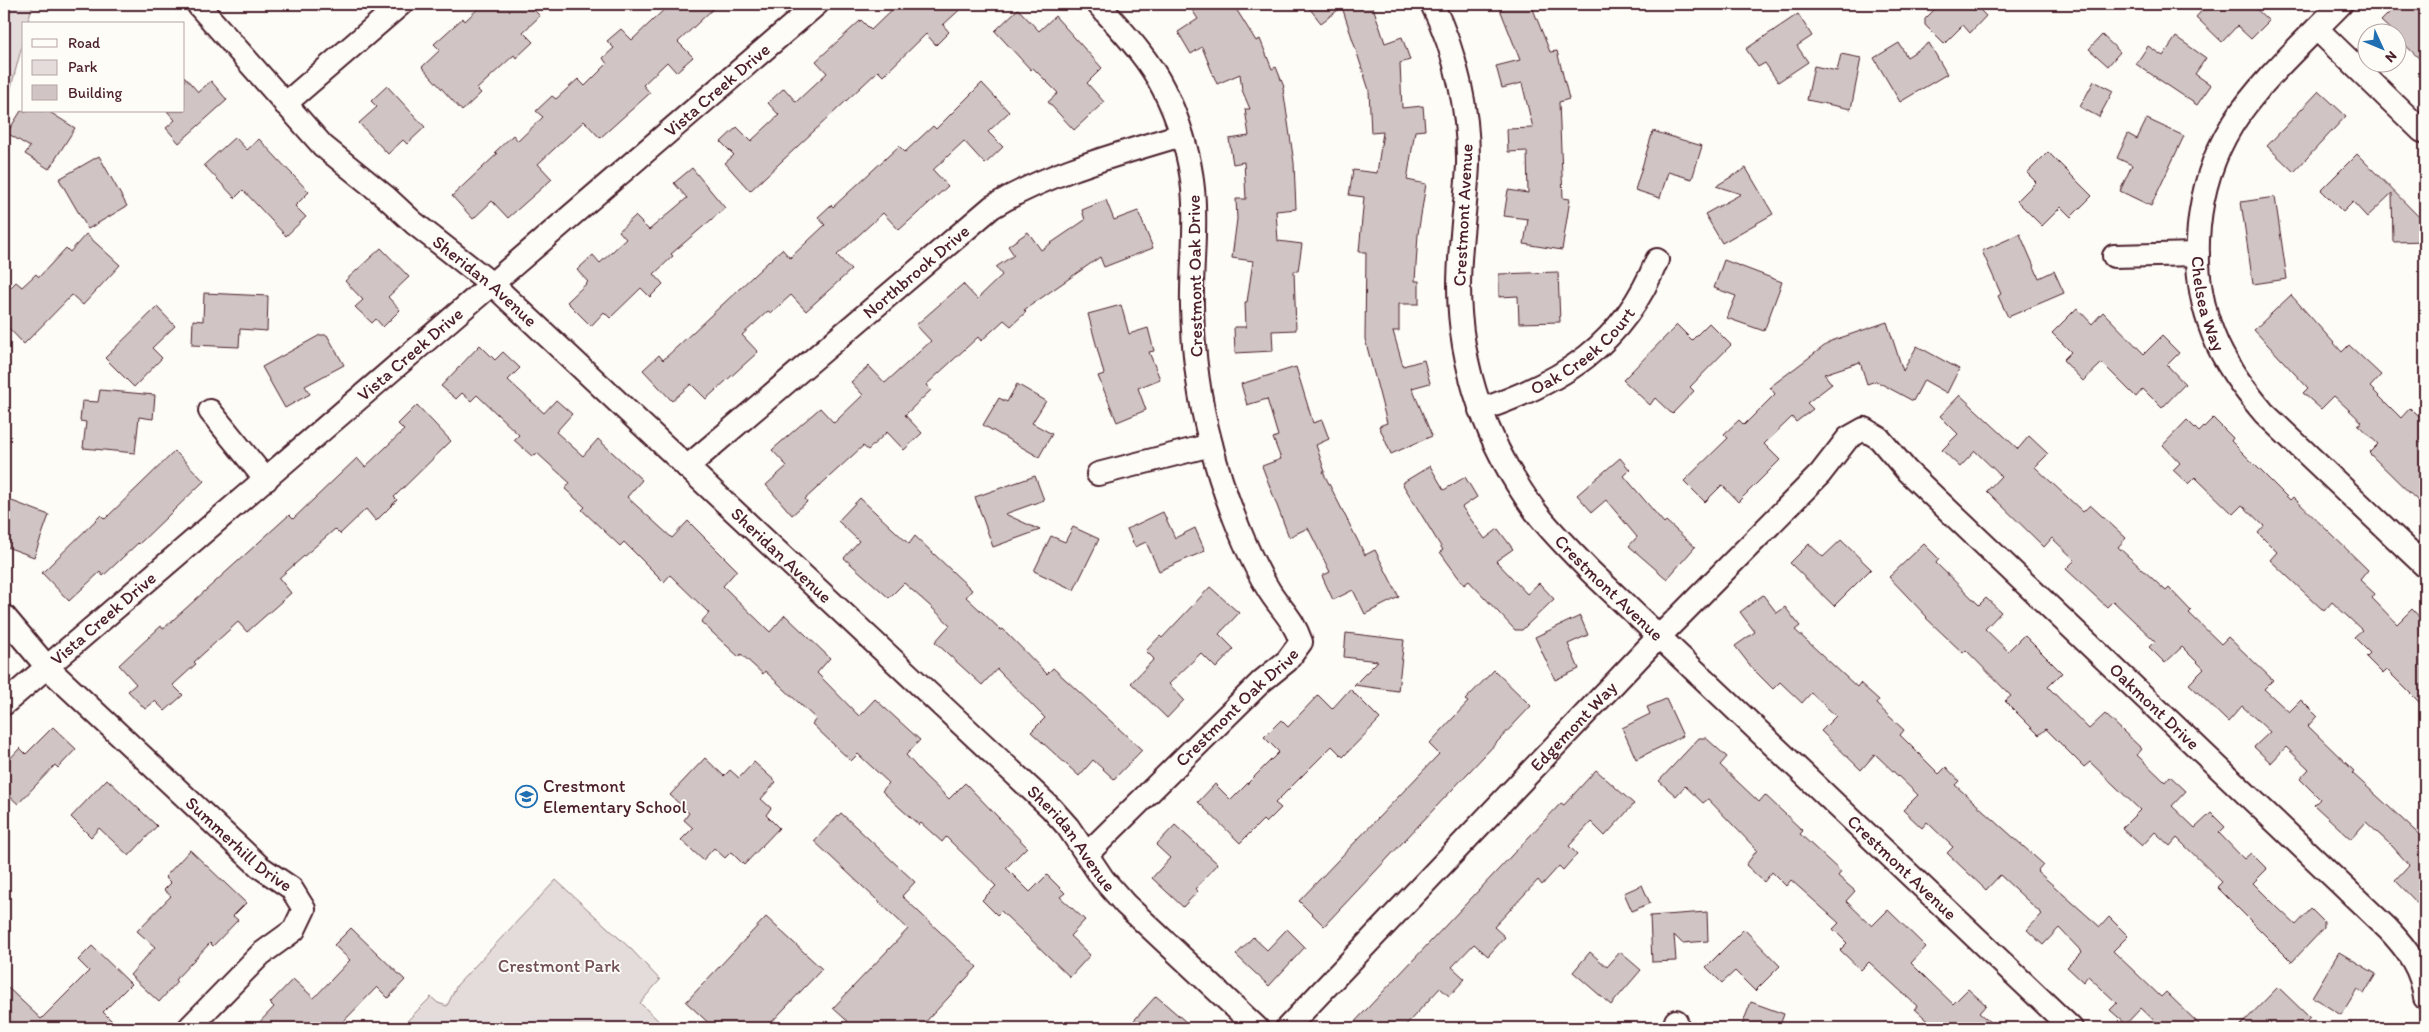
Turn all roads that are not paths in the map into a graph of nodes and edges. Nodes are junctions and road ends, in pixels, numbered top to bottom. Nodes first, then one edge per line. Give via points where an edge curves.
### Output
1 (401, 4) edge
2 (817, 4) edge
3 (1098, 4) edge
4 (1432, 4) edge
5 (2341, 4) edge
6 (200, 6) dead end
7 (2317, 29) junction
8 (285, 104) junction
9 (2422, 131) dead end
10 (1180, 135) junction
11 (2198, 254) junction
12 (2114, 256) dead end
13 (1656, 260) dead end
14 (493, 285) junction
15 (1480, 410) junction
16 (210, 411) dead end
17 (1864, 429) joint
18 (1211, 445) junction
19 (687, 468) junction
20 (1098, 474) dead end
21 (266, 480) junction
22 (2425, 566) edge
23 (4, 616) edge
24 (1659, 637) junction
25 (48, 667) junction
26 (4, 704) edge
27 (1087, 854) junction
28 (2425, 998) edge
29 (189, 1028) edge
30 (1257, 1028) edge
31 (1287, 1028) edge
32 (2071, 1028) edge

1 - 8 street
2 - 14 street, Vista Creek Drive
3 - 10 street, Crestmont Oak Drive via 1163,87
4 - 15 street, Crestmont Avenue via 1458,77 1467,130 1460,317 1464,348
5 - 7 street, Chelsea Way
6 - 8 street, Sheridan Avenue
7 - 9 street
7 - 11 street, Chelsea Way via 2259,90 2232,125 2215,160 2201,207
8 - 14 street, Sheridan Avenue via 323,146
10 - 18 street, Crestmont Oak Drive via 1189,159 1194,189 1192,314 1200,390
10 - 19 street, Northbrook Drive via 1064,172 1022,189 992,207
11 - 12 street
11 - 22 street, Chelsea Way via 2201,290 2212,333 2244,388 2264,413
13 - 15 street, Oak Creek Court via 1648,282 1618,326 1578,365 1538,387
14 - 19 street, Sheridan Avenue
14 - 21 street, Vista Creek Drive
15 - 24 street, Crestmont Avenue via 1509,471 1537,513
16 - 21 street
17 - 24 street, Edgemont Way via 1848,438 1820,474
17 - 28 street, Oakmont Drive via 1879,438 1907,471 2388,929 2414,961 2423,980
18 - 20 street
18 - 27 street, Crestmont Oak Drive via 1246,543 1269,591 1294,624 1301,642 1287,660
19 - 27 street, Sheridan Avenue via 1050,808
21 - 25 street, Vista Creek Drive
23 - 25 street
24 - 31 street, Edgemont Way
24 - 32 street, Crestmont Avenue
25 - 26 street, Vista Creek Drive
25 - 29 street, Summerhill Drive via 260,867 291,888 304,909 294,930 261,954
27 - 30 street, Sheridan Avenue via 1125,904

